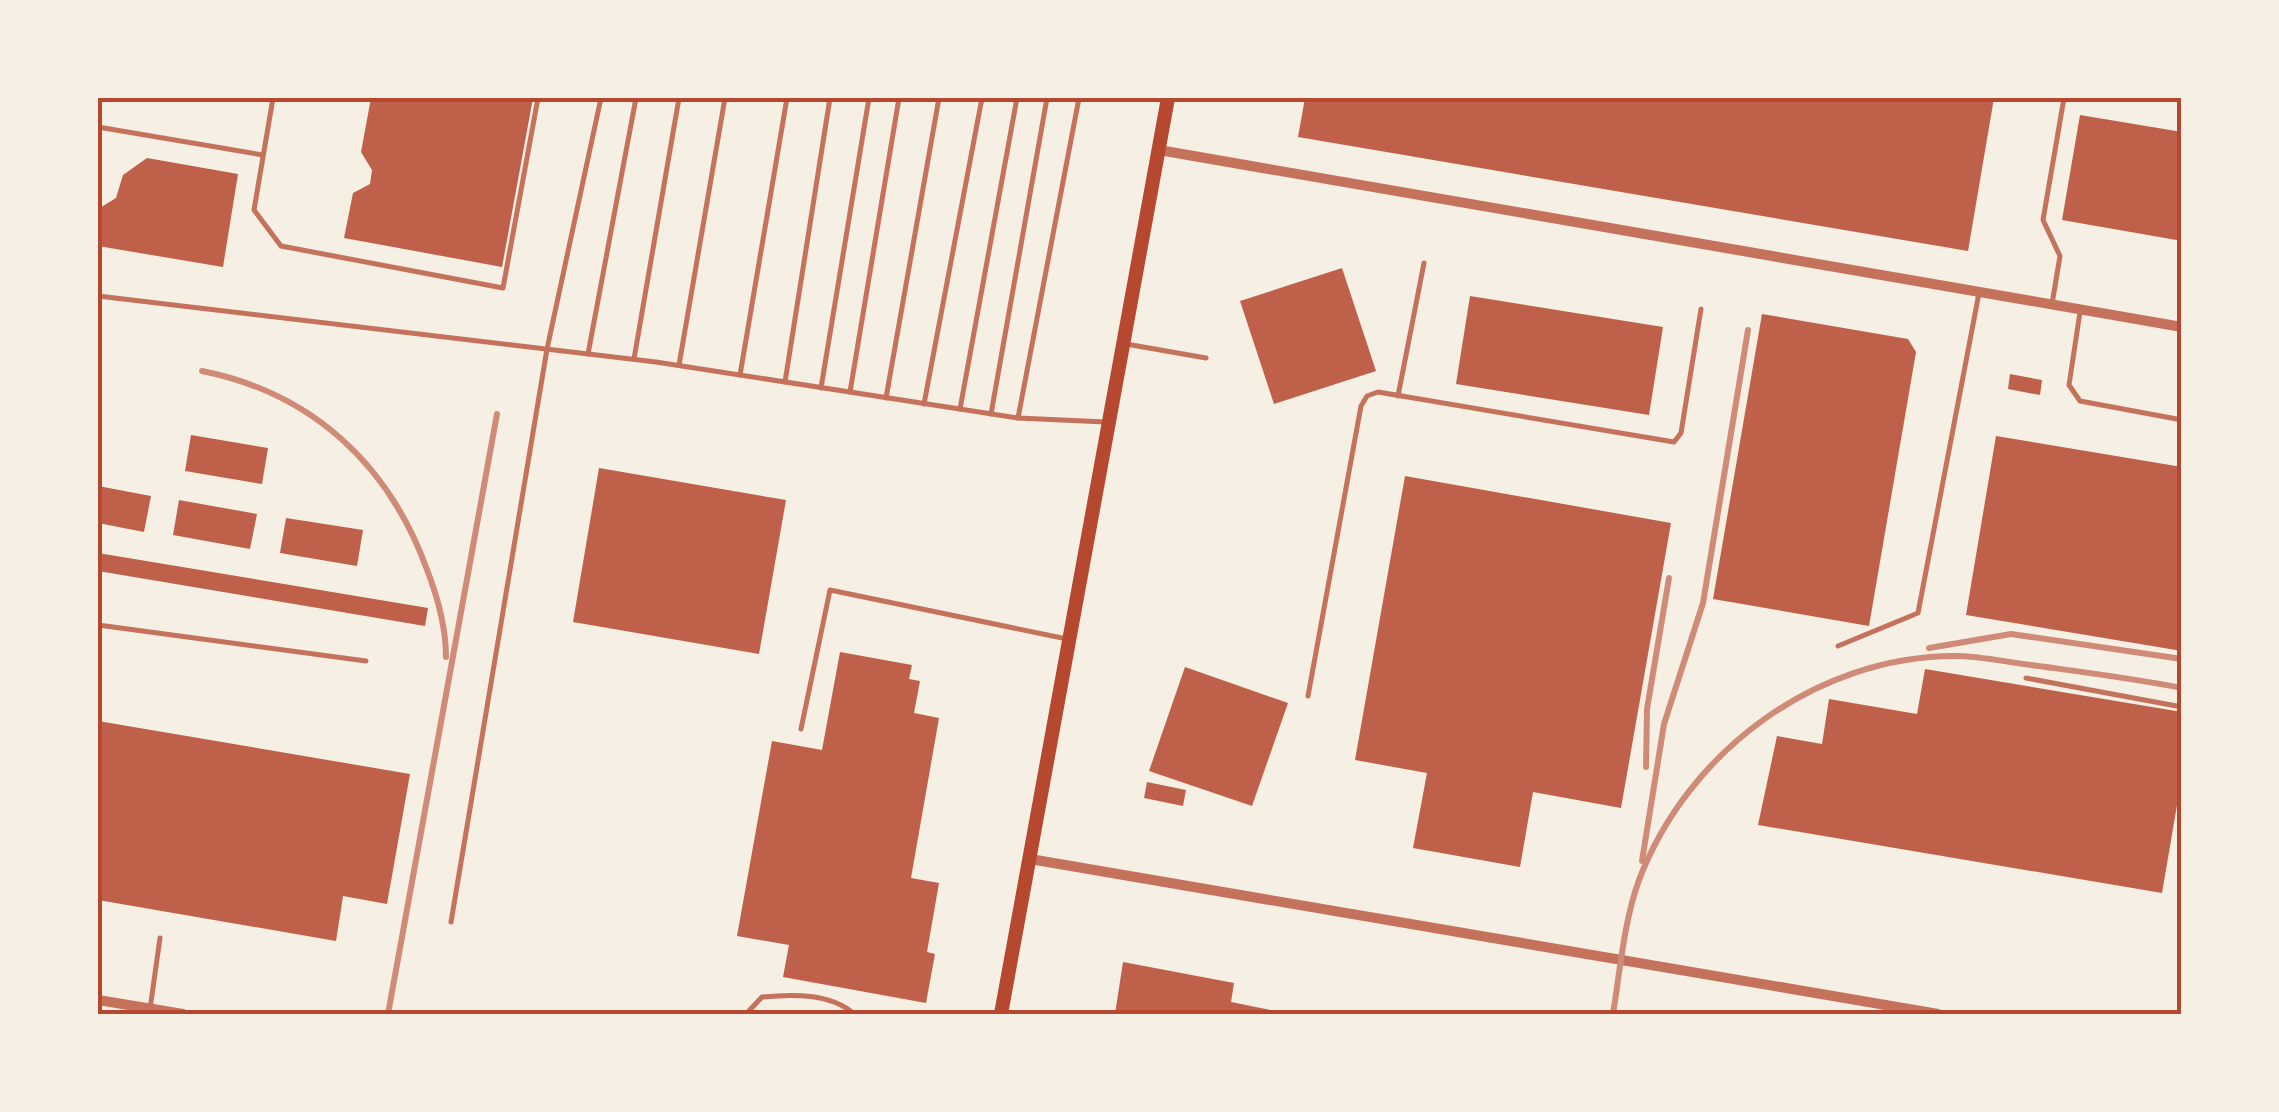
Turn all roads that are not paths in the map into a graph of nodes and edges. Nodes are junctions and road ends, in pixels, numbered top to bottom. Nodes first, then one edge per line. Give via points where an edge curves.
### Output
1 (273, 98) edge
2 (538, 98) edge
3 (600, 98) edge
4 (636, 98) edge
5 (679, 98) edge
6 (725, 98) edge
7 (787, 98) edge
8 (830, 98) edge
9 (869, 98) edge
10 (899, 98) edge
11 (939, 98) edge
12 (982, 98) edge
13 (1016, 98) edge
14 (1047, 98) edge
15 (1080, 98) edge
16 (1168, 98) edge
17 (2064, 98) edge
18 (98, 127) edge
19 (1158, 150) junction
20 (263, 155) junction
21 (1424, 263) dead end
22 (1979, 292) junction
23 (98, 296) edge
24 (2052, 304) junction
25 (1701, 310) dead end
26 (2080, 310) junction
27 (2182, 327) edge
28 (1123, 344) junction
29 (547, 350) junction
30 (588, 354) junction
31 (1206, 358) dead end
32 (634, 360) junction
33 (679, 365) junction
34 (740, 375) junction
35 (785, 382) junction
36 (821, 388) junction
37 (850, 392) junction
38 (1398, 396) junction
39 (886, 398) junction
40 (924, 404) junction
41 (960, 409) junction
42 (991, 414) junction
43 (1018, 418) junction
44 (2182, 420) edge
45 (1109, 423) junction
46 (98, 624) edge
47 (1070, 640) junction
48 (1838, 646) dead end
49 (366, 661) dead end
50 (2026, 678) dead end
51 (1308, 696) dead end
52 (2182, 707) edge
53 (800, 729) dead end
54 (1030, 859) junction
55 (451, 922) dead end
56 (160, 938) dead end
57 (98, 1000) edge
58 (150, 1009) junction
59 (183, 1014) edge
60 (746, 1014) edge
61 (854, 1014) edge
62 (1000, 1014) edge
63 (1938, 1014) edge

1 - 20 lane
2 - 20 lane via 503,288 282,246 254,210
3 - 29 lane
4 - 30 lane
5 - 32 lane
6 - 33 lane
7 - 34 lane
8 - 35 lane
9 - 36 lane
10 - 37 lane
11 - 39 lane
12 - 40 lane
13 - 41 lane
14 - 42 lane
15 - 43 lane
16 - 19 main road
17 - 24 lane via 2043,220 2060,256
18 - 20 lane
19 - 22 street
19 - 28 main road
21 - 38 lane
22 - 24 street
22 - 48 lane via 1918,613
23 - 29 lane
24 - 26 street
25 - 38 lane via 1674,442
26 - 27 street
26 - 44 lane via 2069,385 2080,400
28 - 31 lane
28 - 45 main road
29 - 30 lane
29 - 55 lane
30 - 32 lane
32 - 33 lane
33 - 34 lane
34 - 35 lane
35 - 36 lane
36 - 37 lane
37 - 39 lane
38 - 51 lane via 1378,392 1361,406
39 - 40 lane
40 - 41 lane
41 - 42 lane
42 - 43 lane
43 - 45 lane
45 - 47 main road
46 - 49 lane
47 - 53 lane via 830,590
47 - 54 main road
50 - 52 lane
54 - 62 main road
54 - 63 street
56 - 58 lane
57 - 58 street
58 - 59 street
60 - 61 lane via 762,997 787,994 838,1002

